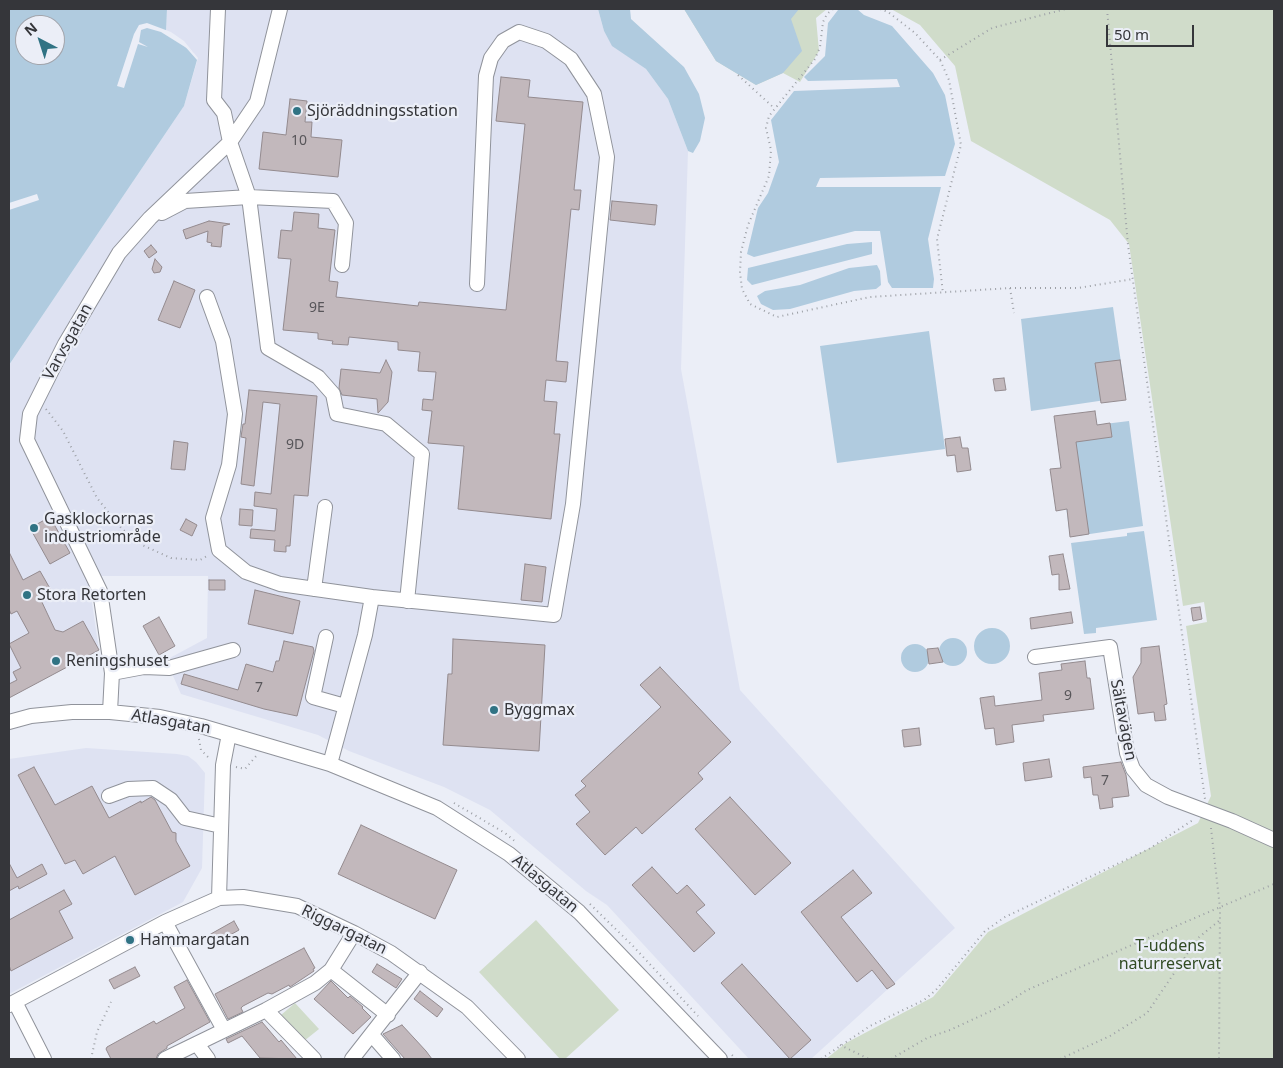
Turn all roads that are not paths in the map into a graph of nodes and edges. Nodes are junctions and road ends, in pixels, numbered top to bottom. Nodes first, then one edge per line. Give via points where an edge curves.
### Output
1 (218, 9) edge
2 (280, 9) edge
3 (230, 142) junction
4 (249, 197) junction
5 (150, 218) junction
6 (342, 265) dead end
7 (477, 284) dead end
8 (207, 297) dead end
9 (325, 507) dead end
10 (314, 589) junction
11 (372, 597) junction
12 (406, 602) junction
13 (326, 637) dead end
14 (233, 650) dead end
15 (1035, 657) dead end
16 (112, 674) junction
17 (345, 706) junction
18 (110, 712) junction
19 (9, 722) edge
20 (229, 734) junction
21 (330, 764) junction
22 (110, 796) dead end
23 (221, 826) junction
24 (1274, 840) edge
25 (219, 898) junction
26 (165, 922) junction
27 (354, 933) junction
28 (331, 970) junction
29 (420, 972) junction
30 (12, 1004) edge
31 (266, 1010) junction
32 (388, 1015) junction
33 (224, 1030) junction
34 (372, 1035) junction
35 (197, 1044) junction
36 (725, 1056) edge
37 (44, 1059) edge
38 (165, 1059) edge
39 (208, 1059) edge
40 (314, 1059) edge
41 (352, 1059) edge
42 (393, 1059) edge
43 (518, 1059) edge

1 - 3 street via 214,100 224,112
2 - 3 street, Varvsgatan via 258,102
3 - 4 street
3 - 5 street, Varvsgatan
4 - 5 street via 186,201
4 - 6 street via 333,201 346,223
4 - 12 street via 268,348 318,377 333,394 337,414 386,424 422,454
5 - 16 street, Varvsgatan via 119,253 65,344 30,414 27,440 100,591
7 - 12 street via 486,76 491,58 504,41 519,32 546,41 571,59 594,94 607,157 573,504 554,615
8 - 10 street via 223,340 235,414 229,465 213,518 219,550 246,572 280,584
9 - 10 street
10 - 11 street
11 - 12 street
11 - 17 street
13 - 17 street via 312,697
14 - 16 street via 169,668 144,667
15 - 24 street, Sältavägen via 1110,647 1127,753 1133,769 1146,785
16 - 18 street, Varvsgatan
17 - 21 street
18 - 19 street, Atlasgatan via 31,716
18 - 20 street, Atlasgatan via 160,717
20 - 21 street, Atlasgatan
20 - 23 street via 223,765
21 - 36 street, Atlasgatan via 437,808 509,854 579,912
22 - 23 street via 128,789 153,788 171,800 185,818
23 - 25 street
25 - 26 street, Riggargatan
25 - 27 street, Riggargatan via 243,897 297,906
26 - 30 street, Riggargatan
26 - 33 street
27 - 28 street
27 - 29 street, Riggargatan
28 - 31 street via 315,983
28 - 32 street
29 - 32 street
29 - 43 street, Riggargatan via 467,1007
30 - 37 street
31 - 33 street
31 - 40 street
32 - 34 street
33 - 35 street
34 - 41 street
34 - 42 street
35 - 38 street
35 - 39 street

